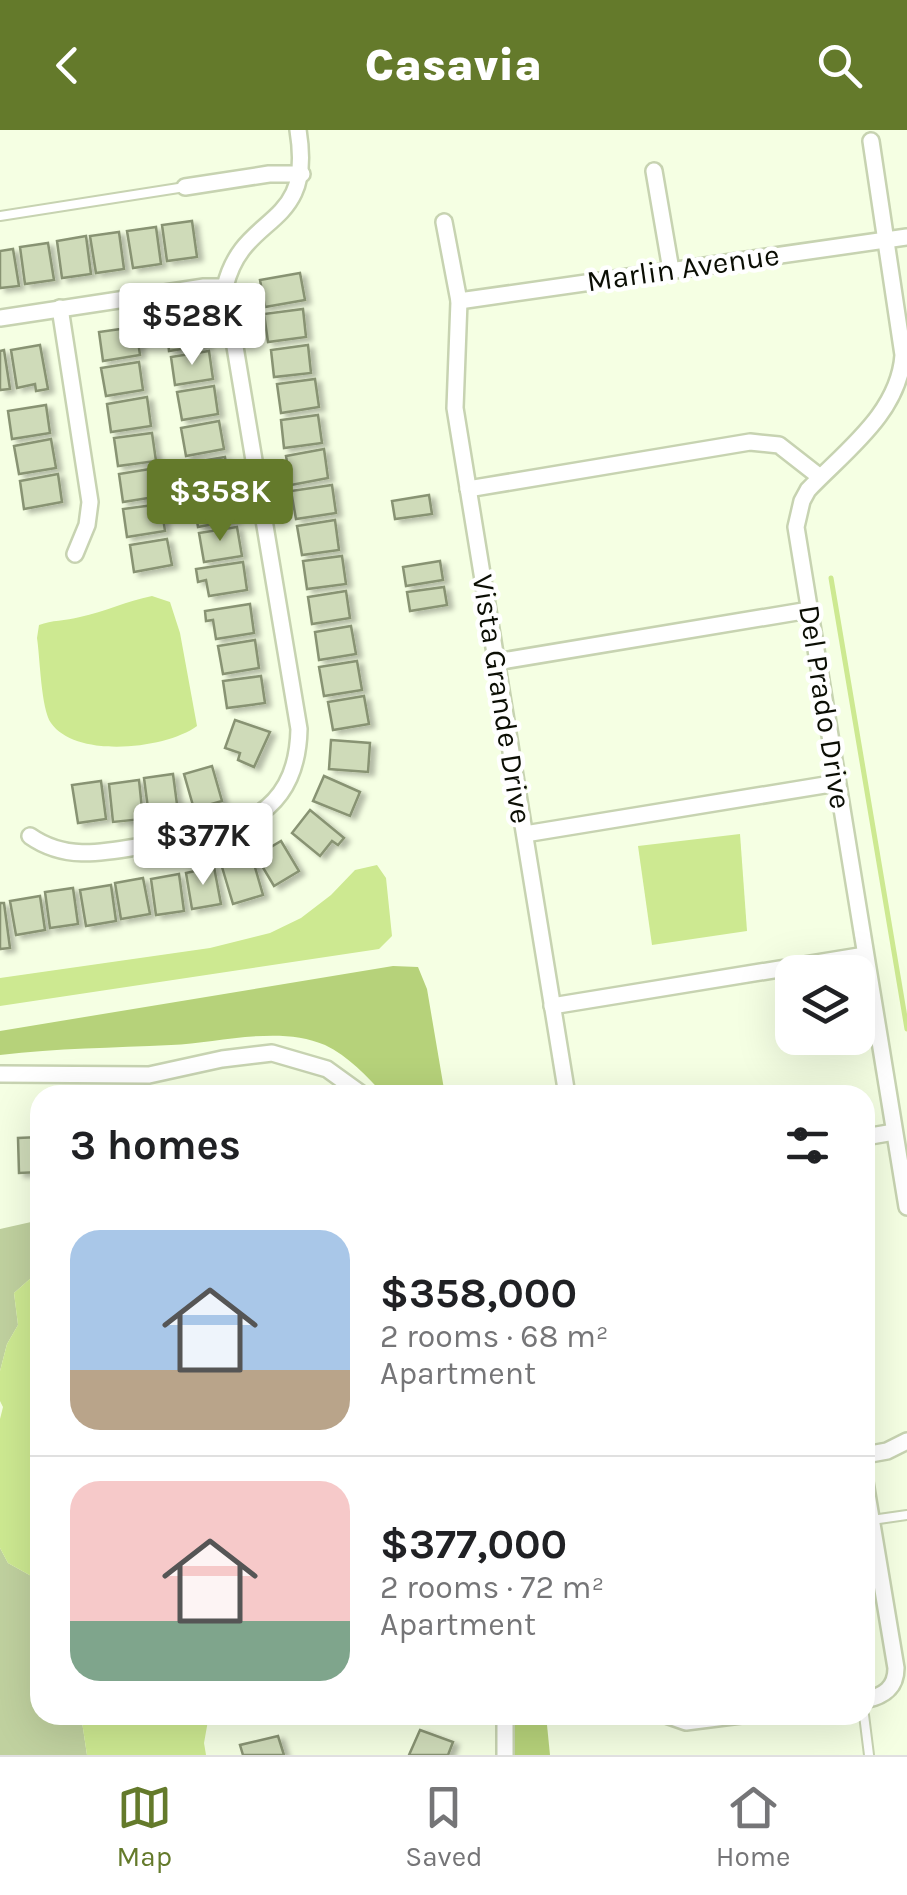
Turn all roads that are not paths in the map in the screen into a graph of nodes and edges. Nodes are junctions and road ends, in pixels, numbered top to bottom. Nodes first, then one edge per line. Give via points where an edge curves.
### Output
1 (298, 130) edge
2 (871, 141) dead end
3 (654, 170) dead end
4 (302, 174) junction
5 (185, 187) joint
6 (0, 216) edge
7 (444, 222) dead end
8 (907, 237) edge
9 (886, 240) junction
10 (671, 270) junction
11 (226, 287) junction
12 (459, 301) junction
13 (60, 308) junction
14 (0, 318) edge
15 (820, 477) junction
16 (468, 490) junction
17 (75, 554) dead end
18 (809, 610) junction
19 (496, 662) junction
20 (837, 782) junction
21 (525, 834) junction
22 (30, 836) dead end
23 (865, 954) junction
24 (552, 1006) junction
25 (0, 1074) edge
26 (349, 1085) edge
27 (564, 1085) edge
28 (894, 1132) junction
29 (875, 1135) edge
30 (907, 1207) edge
31 (907, 1441) edge
32 (875, 1454) edge
33 (907, 1515) edge
34 (875, 1520) edge
35 (875, 1534) edge
36 (901, 1655) edge
37 (875, 1696) edge
38 (505, 1725) edge
39 (865, 1725) edge
40 (505, 1755) edge
41 (869, 1755) edge

1 - 4 street
2 - 9 street, Del Prado Drive
3 - 10 street
4 - 5 street
4 - 11 street via 288,204 237,256
5 - 6 lane
7 - 12 street, Vista Grande Drive
8 - 9 street, Marlin Avenue
9 - 10 street, Marlin Avenue
9 - 15 street, Del Prado Drive via 902,367 870,427
10 - 12 street, Marlin Avenue
11 - 13 street
11 - 22 street via 298,729 290,777 268,807 222,833 90,854 46,847
12 - 16 street, Vista Grande Drive via 455,408
13 - 14 street
13 - 17 street via 89,494 87,525
15 - 16 street via 779,446 750,442
15 - 18 street, Del Prado Drive via 802,501 796,526
16 - 19 street, Vista Grande Drive
18 - 19 street
18 - 20 street, Del Prado Drive
19 - 21 street, Vista Grande Drive
20 - 21 street
20 - 23 street, Del Prado Drive
21 - 24 street, Vista Grande Drive
23 - 24 street
23 - 28 street, Del Prado Drive
24 - 27 street, Vista Grande Drive
25 - 26 street via 149,1076 272,1054 326,1069
28 - 29 street
28 - 30 street, Del Prado Drive
31 - 32 street
33 - 34 lane
35 - 36 street
36 - 37 street via 893,1685
38 - 40 street
39 - 41 lane

